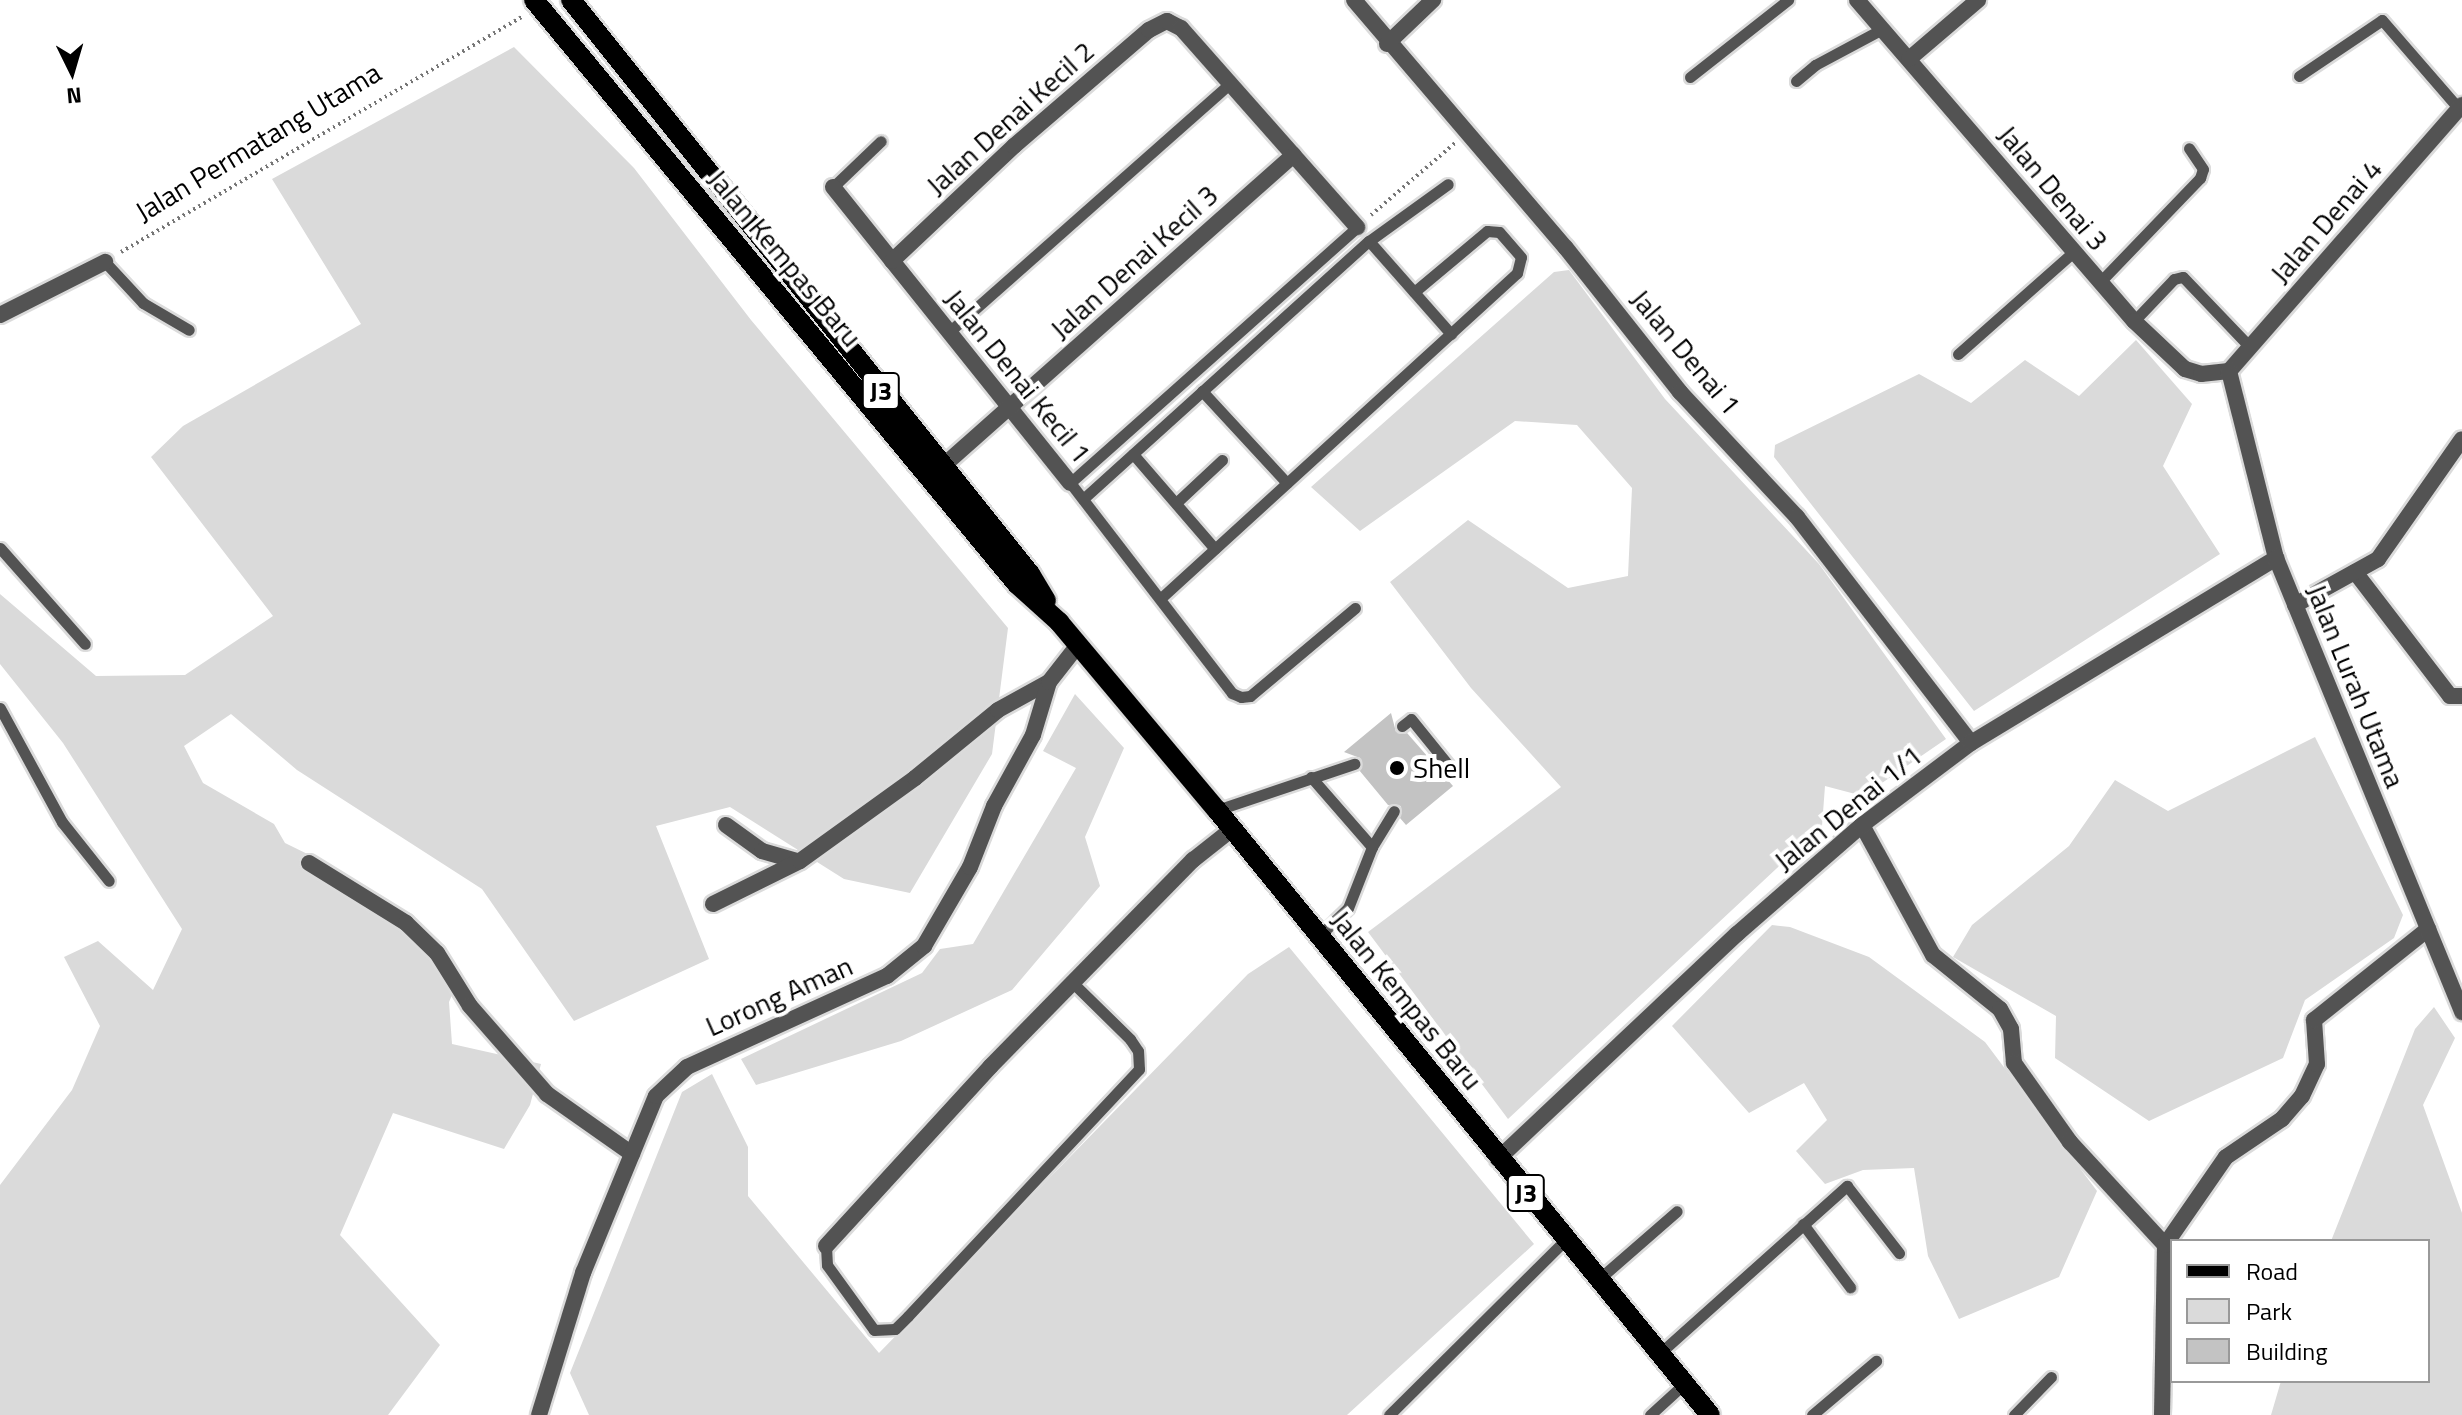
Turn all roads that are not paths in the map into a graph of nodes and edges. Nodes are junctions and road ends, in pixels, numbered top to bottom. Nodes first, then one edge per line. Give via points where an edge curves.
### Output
1 (571, 0) edge
2 (1354, 0) edge
3 (1433, 0) edge
4 (1788, 0) edge
5 (1857, 0) edge
6 (1978, 0) edge
7 (536, 3) edge
8 (1882, 29) junction
9 (1387, 44) junction
10 (1909, 59) junction
11 (2299, 76) dead end
12 (1690, 77) dead end
13 (1796, 81) dead end
14 (1230, 83) junction
15 (2460, 107) edge
16 (881, 141) dead end
17 (2189, 148) dead end
18 (1293, 155) junction
19 (1448, 184) dead end
20 (833, 187) joint
21 (1357, 227) joint
22 (1369, 241) junction
23 (2072, 253) junction
24 (892, 261) junction
25 (105, 262) joint
26 (2099, 283) junction
27 (1414, 292) junction
28 (0, 315) edge
29 (2134, 321) junction
30 (189, 330) dead end
31 (949, 332) junction
32 (1451, 334) junction
33 (2250, 347) junction
34 (1958, 354) dead end
35 (2229, 371) junction
36 (1202, 391) junction
37 (1010, 409) junction
38 (2462, 439) edge
39 (1133, 454) junction
40 (1222, 460) dead end
41 (942, 467) junction
42 (1070, 483) junction
43 (1287, 483) junction
44 (1083, 499) junction
45 (1176, 503) junction
46 (0, 548) edge
47 (1215, 549) junction
48 (2276, 558) junction
49 (2355, 572) junction
50 (1161, 598) junction
51 (2295, 605) junction
52 (1355, 608) dead end
53 (1059, 622) junction
54 (85, 644) dead end
55 (1078, 645) junction
56 (1049, 682) junction
57 (2462, 696) edge
58 (0, 708) edge
59 (1402, 726) dead end
60 (1971, 743) junction
61 (1354, 764) dead end
62 (1440, 772) dead end
63 (1311, 777) junction
64 (1217, 810) junction
65 (1394, 811) dead end
66 (726, 825) dead end
67 (1862, 825) junction
68 (1231, 830) junction
69 (1372, 847) junction
70 (800, 861) junction
71 (309, 863) dead end
72 (109, 881) dead end
73 (713, 904) dead end
74 (2428, 929) junction
75 (1319, 936) junction
76 (1074, 984) junction
77 (2462, 1012) edge
78 (632, 1154) junction
79 (1498, 1159) junction
80 (1677, 1211) dead end
81 (1803, 1224) junction
82 (1565, 1240) junction
83 (2165, 1245) junction
84 (826, 1246) joint
85 (1899, 1253) dead end
86 (1599, 1279) junction
87 (1850, 1287) dead end
88 (1660, 1353) junction
89 (1876, 1361) dead end
90 (2051, 1377) dead end
91 (1685, 1383) junction
92 (539, 1415) edge
93 (1389, 1415) edge
94 (1650, 1415) edge
95 (1710, 1415) edge
96 (1812, 1415) edge
97 (2014, 1415) edge
98 (2162, 1415) edge

1 - 41 main road, Jalan Kempas Baru / J3
2 - 9 street, Jalan Denai 1
3 - 9 street
4 - 12 lane
5 - 8 street, Jalan Denai 3
6 - 10 street
7 - 53 main road, Jalan Kempas Baru / J3 via 1017,584
8 - 10 street, Jalan Denai 3
8 - 13 lane
9 - 60 street, Jalan Denai 1 via 1468,132 1680,392 1797,517
10 - 23 street, Jalan Denai 3
11 - 15 lane via 2382,20
14 - 18 street
14 - 24 street, Jalan Denai Kecil 2 via 1181,28 1167,21 1149,30
14 - 31 lane
15 - 33 street, Jalan Denai 4
16 - 20 lane
17 - 26 lane via 2199,159 2200,178
18 - 21 street
18 - 37 street, Jalan Denai Kecil 3
19 - 22 lane
20 - 24 street, Jalan Denai Kecil 1
21 - 42 lane
22 - 27 lane
22 - 36 lane
23 - 26 street, Jalan Denai 3
23 - 34 lane
24 - 31 street, Jalan Denai Kecil 1
25 - 28 street
25 - 30 lane via 143,303
26 - 29 street, Jalan Denai 3
27 - 32 lane
27 - 32 lane via 1482,234 1493,230 1504,235 1521,257 1520,269
29 - 33 lane via 2174,279 2183,277
29 - 35 street, Jalan Denai 3 via 2185,369 2201,374
31 - 37 street, Jalan Denai Kecil 1
32 - 43 lane
33 - 35 street, Jalan Denai 4
35 - 48 street, Jalan Lurah Utama
36 - 39 lane
36 - 43 lane
37 - 41 street, Jalan Denai Kecil 3
37 - 42 street, Jalan Denai Kecil 1
38 - 49 street via 2378,559
39 - 44 lane
39 - 45 lane
40 - 45 lane
41 - 53 main road, Jalan Kempas Baru / J3 via 1030,574
42 - 44 lane, Jalan Denai Kecil 1
43 - 47 lane
44 - 50 lane, Jalan Denai Kecil 1
45 - 47 lane
46 - 54 lane
47 - 50 lane
48 - 51 street, Jalan Lurah Utama
48 - 60 street, Jalan Denai 1/1
49 - 51 street
49 - 57 street via 2450,696
50 - 52 lane, Jalan Denai Kecil 1 via 1232,693 1241,697 1250,696
51 - 74 street, Jalan Lurah Utama
53 - 55 main road, Jalan Kempas Baru / J3
55 - 56 street, Lorong Aman
55 - 64 main road, Jalan Kempas Baru / J3
56 - 70 street via 998,710
56 - 78 street, Lorong Aman via 1033,735 994,806 970,867 924,946 887,976 681,1071 652,1102
58 - 72 lane via 62,822
59 - 62 lane via 1411,719 1449,766
60 - 67 street, Jalan Denai 1/1
61 - 63 lane
63 - 64 lane
63 - 69 lane
64 - 68 main road, Jalan Kempas Baru / J3
65 - 69 lane
66 - 70 street via 762,851
67 - 79 street, Jalan Denai 1/1 via 1737,934
67 - 83 street via 1933,955 2000,1009 2011,1029 2014,1063 2070,1142
68 - 75 main road, Jalan Kempas Baru / J3
68 - 76 street via 1193,860
69 - 75 lane via 1348,908
70 - 73 street
71 - 78 street via 406,923 437,953 470,1006 537,1084
74 - 77 street, Jalan Lurah Utama
74 - 83 street via 2314,1020 2317,1064 2302,1096 2282,1119 2226,1157
75 - 79 main road, Jalan Kempas Baru / J3
76 - 84 street
76 - 84 lane via 1130,1039 1138,1051 1139,1069 895,1329 874,1330 827,1265
78 - 92 street, Lorong Aman via 583,1273
79 - 82 main road, Jalan Kempas Baru / J3
80 - 86 lane
81 - 85 lane via 1847,1186
81 - 87 lane
81 - 88 lane
82 - 86 main road, Jalan Kempas Baru / J3
82 - 93 lane
83 - 98 street
86 - 88 main road, Jalan Kempas Baru / J3
88 - 91 main road, Jalan Kempas Baru / J3
89 - 96 lane
90 - 97 lane
91 - 94 lane
91 - 95 main road, Jalan Kempas Baru / J3

